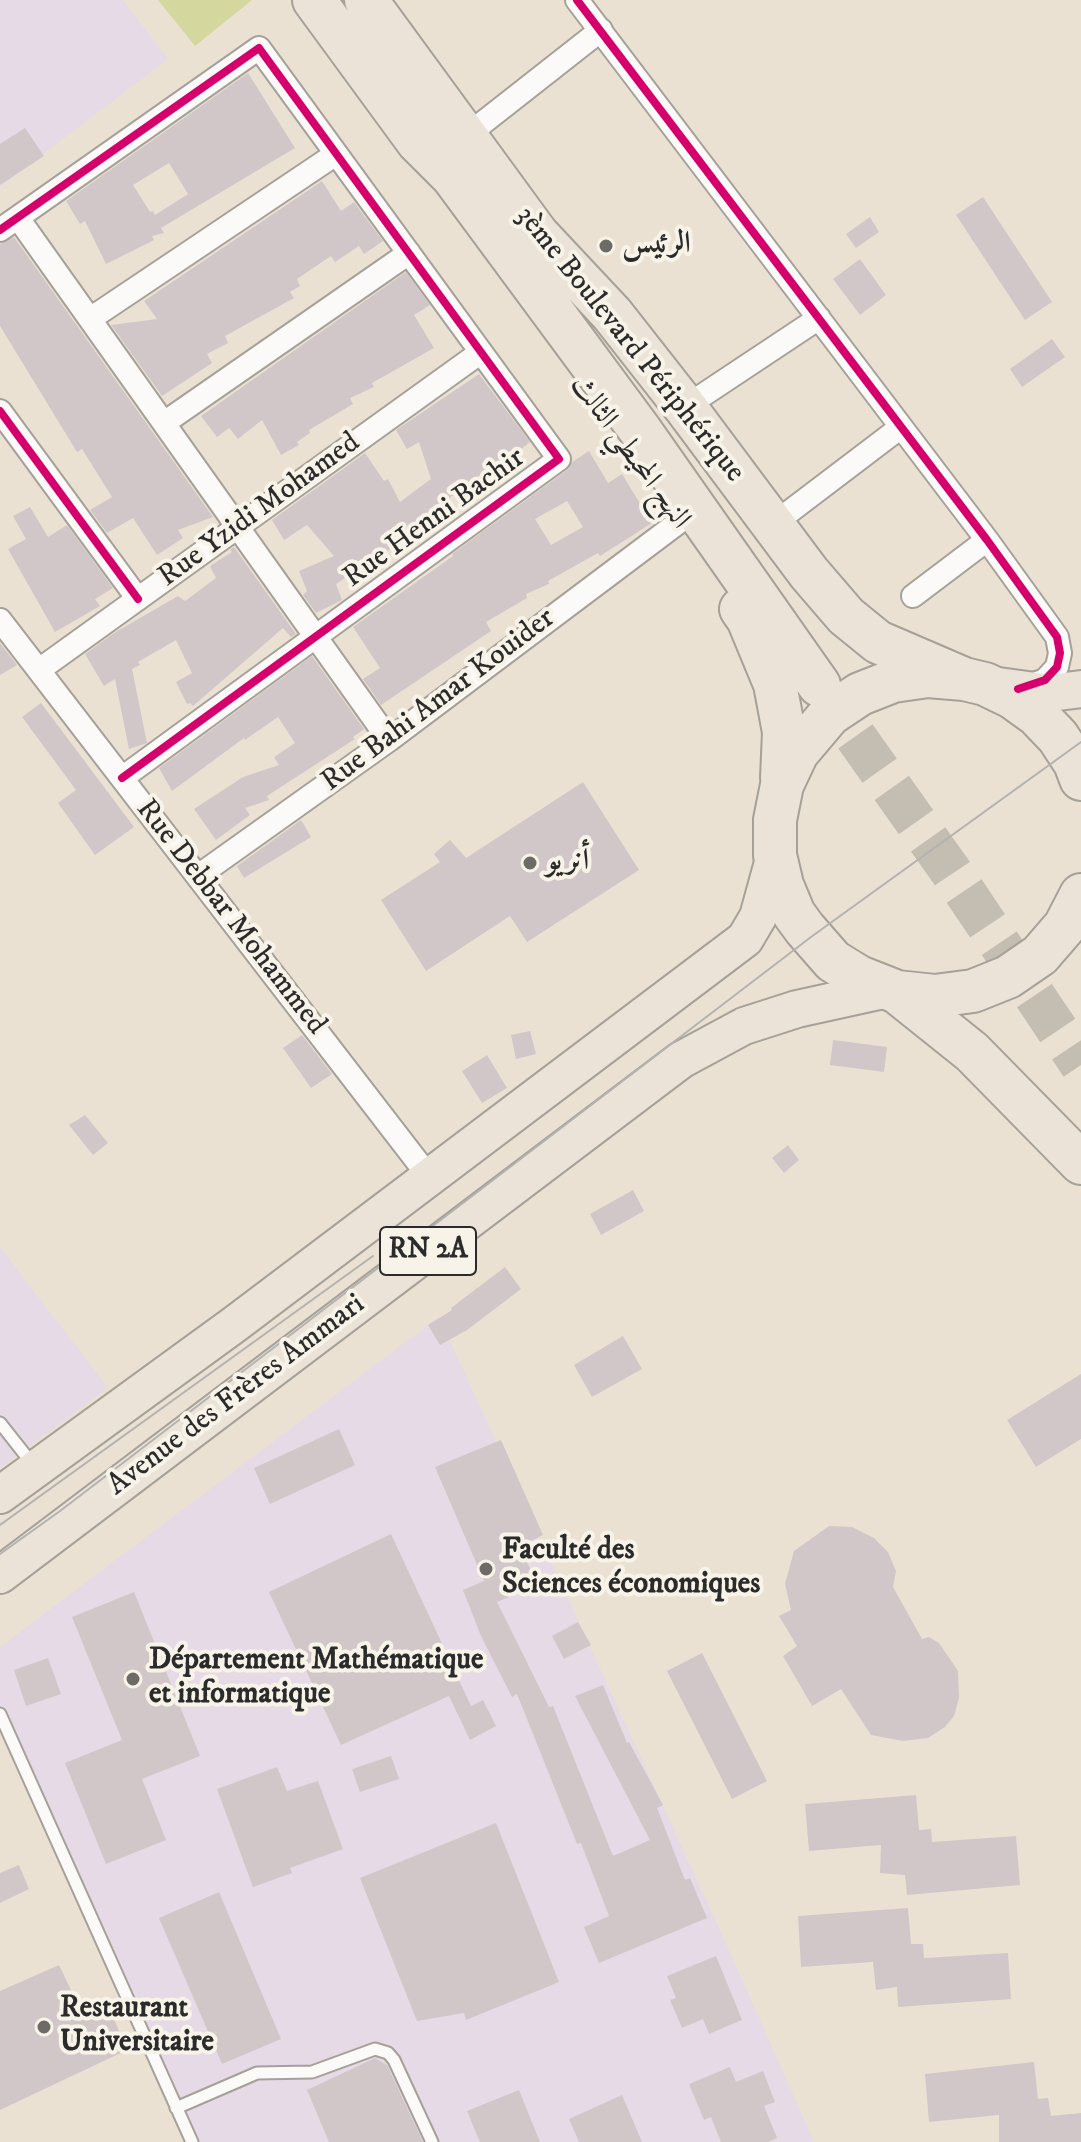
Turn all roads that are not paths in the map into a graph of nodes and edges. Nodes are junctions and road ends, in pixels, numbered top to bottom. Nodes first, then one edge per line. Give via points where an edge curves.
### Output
1 (314, 0) edge
2 (366, 0) edge
3 (577, 0) edge
4 (601, 30) junction
5 (466, 136) junction
6 (418, 142) junction
7 (336, 154) junction
8 (9, 224) edge
9 (537, 234) junction
10 (409, 253) junction
11 (819, 318) junction
12 (90, 319) junction
13 (481, 352) junction
14 (685, 407) junction
15 (0, 411) edge
16 (164, 423) junction
17 (901, 427) junction
18 (679, 522) junction
19 (772, 525) junction
20 (238, 527) junction
21 (987, 540) junction
22 (913, 596) dead end
23 (138, 599) junction
24 (0, 620) edge
25 (316, 637) junction
26 (39, 670) junction
27 (829, 677) joint
28 (989, 684) junction
29 (1081, 689) edge
30 (389, 740) junction
31 (122, 778) junction
32 (1081, 779) edge
33 (782, 785) junction
34 (775, 855) junction
35 (198, 876) junction
36 (1081, 895) edge
37 (892, 990) junction
38 (1081, 1163) edge
39 (430, 1178) junction
40 (0, 1423) edge
41 (36, 1469) junction
42 (0, 1495) edge
43 (0, 1575) edge
44 (0, 1714) edge
45 (176, 2108) junction
46 (192, 2142) edge
47 (432, 2142) edge

1 - 6 highway, 3ème Boulevard Périphérique
2 - 5 highway, 3ème Boulevard Périphérique
3 - 4 street
4 - 5 street
4 - 11 street
5 - 9 highway, 3ème Boulevard Périphérique
6 - 18 highway, النهج المحيطي الثالث via 431,178
6 - 27 highway, 3ème Boulevard Périphérique via 453,177
7 - 8 street, Rue Henni Bachir via 259,48
7 - 10 street, Rue Henni Bachir
7 - 12 street
8 - 12 street
9 - 14 highway, 3ème Boulevard Périphérique via 612,314
9 - 27 highway, النهج المحيطي الثالث
10 - 13 street, Rue Henni Bachir
10 - 16 street
11 - 14 street
11 - 17 street
12 - 16 street
13 - 20 street, Rue Yzidi Mohamed
13 - 25 street, Rue Henni Bachir via 559,459
14 - 19 highway, 3ème Boulevard Périphérique
15 - 23 street
16 - 20 street
17 - 19 street
17 - 21 street
18 - 30 street, Rue Bahi Amar Kouider
18 - 33 highway, النهج المحيطي الثالث via 748,619 775,684 784,732
19 - 28 highway, 3ème Boulevard Périphérique via 846,616 878,642
20 - 23 street, Rue Yzidi Mohamed
20 - 25 street
21 - 22 street
21 - 28 street via 1057,637 1060,653 1057,667 1045,680
23 - 26 street, Rue Yzidi Mohamed
24 - 26 street, Rue Debbar Mohammed
25 - 30 street
25 - 31 street, Rue Henni Bachir
26 - 31 street, Rue Debbar Mohammed
28 - 29 main road via 1050,693
28 - 32 highway, 3ème Boulevard Périphérique via 1037,715 1058,737
28 - 33 highway via 928,676 893,681 860,694 830,714 806,740
30 - 35 street, Rue Bahi Amar Kouider
31 - 35 street, Rue Debbar Mohammed
33 - 34 highway
34 - 37 highway via 794,914 811,937 833,961
34 - 39 main road, Avenue des Frères Ammari / RN 2A via 758,917 745,939
35 - 39 street, Rue Debbar Mohammed
36 - 37 highway via 1065,926 1040,955 1008,977 973,991 935,996
37 - 38 highway via 972,1052
37 - 43 main road, Avenue des Frères Ammari / RN 2A via 757,1022 681,1060
39 - 41 main road, Avenue des Frères Ammari / RN 2A
40 - 41 lane
41 - 42 main road, Avenue des Frères Ammari / RN 2A
44 - 45 lane
45 - 46 lane
45 - 47 lane via 257,2073 312,2072 375,2049 394,2060

